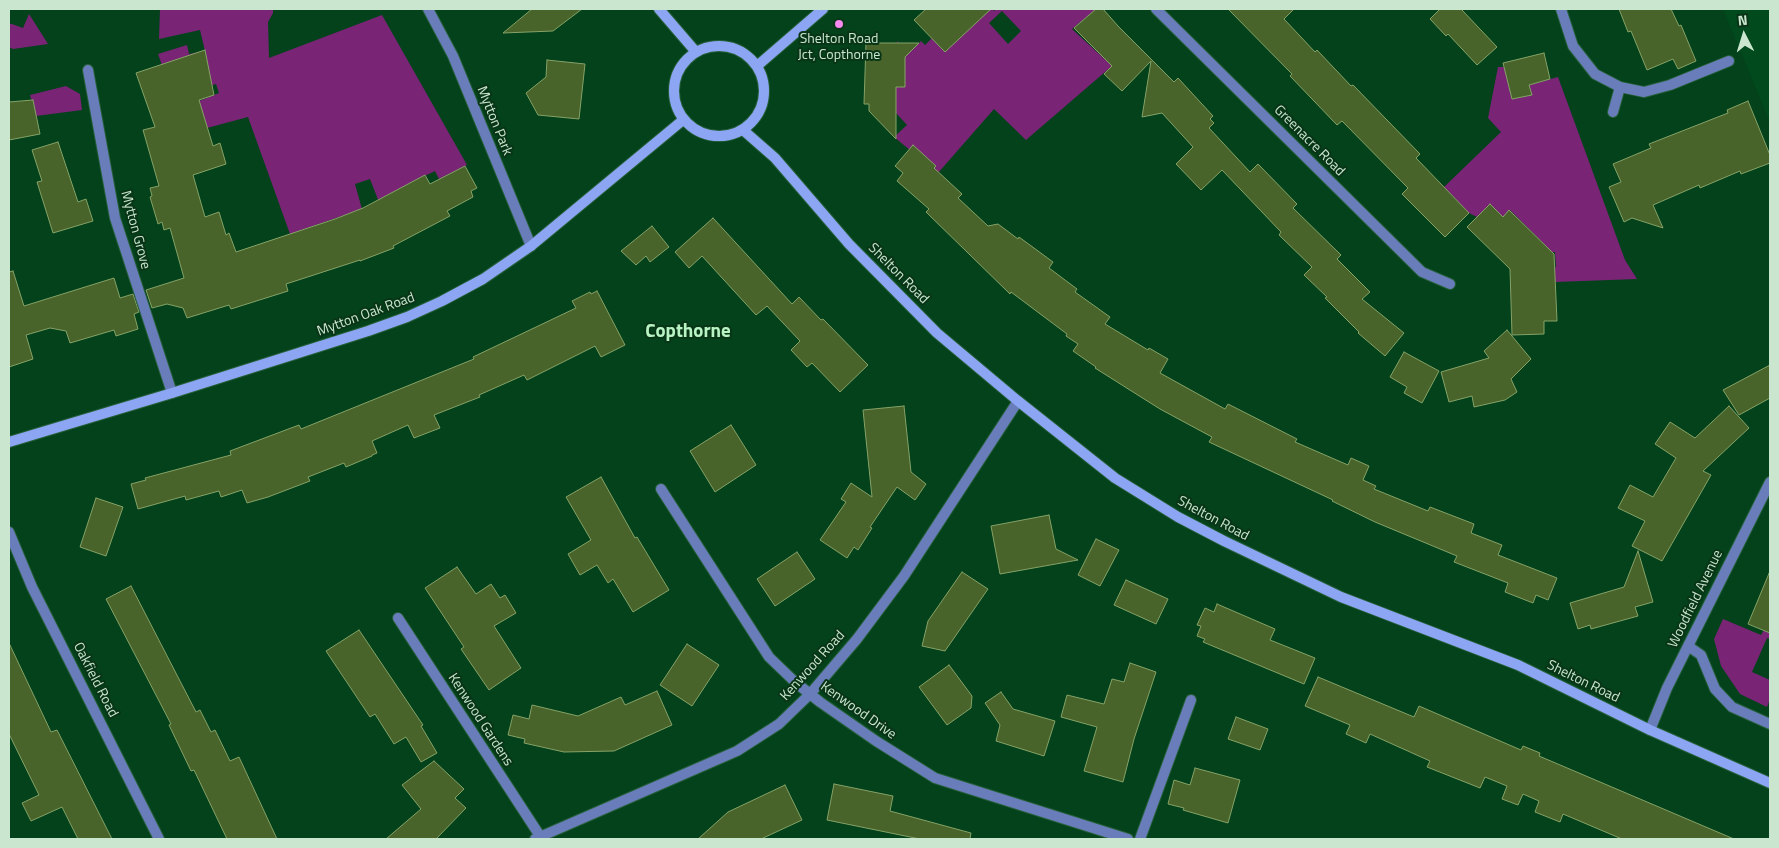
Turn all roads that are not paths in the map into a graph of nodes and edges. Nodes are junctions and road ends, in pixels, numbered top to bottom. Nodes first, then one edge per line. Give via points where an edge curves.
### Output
1 (428, 9) edge
2 (659, 9) edge
3 (823, 9) edge
4 (1156, 9) edge
5 (1561, 9) edge
6 (696, 52) junction
7 (1729, 61) dead end
8 (757, 66) junction
9 (88, 70) dead end
10 (1620, 87) junction
11 (1612, 112) dead end
12 (684, 120) junction
13 (743, 130) junction
14 (531, 246) junction
15 (1450, 284) dead end
16 (172, 393) junction
17 (1018, 402) junction
18 (9, 442) edge
19 (1770, 482) edge
20 (661, 489) dead end
21 (9, 532) edge
22 (398, 618) dead end
23 (1688, 646) junction
24 (810, 694) junction
25 (1192, 700) dead end
26 (1770, 724) edge
27 (1650, 730) junction
28 (1770, 782) edge
29 (556, 835) edge
30 (537, 838) edge
31 (159, 839) edge
32 (1128, 839) edge
33 (1140, 839) edge

1 - 14 street, Mytton Park via 453,56
2 - 6 main road
3 - 8 main road
4 - 15 street, Greenacre Road via 1422,272
5 - 10 street via 1572,46 1595,74
6 - 8 main road via 718,46 729,47 745,54
6 - 12 main road via 684,62 676,76 676,106
7 - 10 street via 1644,92
8 - 13 main road via 765,94 754,120
9 - 16 street, Mytton Grove via 115,218
10 - 11 street
12 - 13 main road via 705,134 731,135
12 - 14 main road, Mytton Oak Road
13 - 17 main road, Shelton Road via 775,158 849,244 937,333
14 - 16 main road, Mytton Oak Road via 483,279 407,317
16 - 18 main road, Mytton Oak Road
17 - 24 street, Kenwood Road via 904,576
17 - 27 main road, Shelton Road via 1115,478 1224,541 1342,597 1518,665
19 - 23 street, Woodfield Avenue
20 - 24 street, Kenwood Drive via 769,657
21 - 31 street, Oakfield Road via 32,586
22 - 30 street, Kenwood Gardens
23 - 26 street via 1701,655 1715,689 1732,707
23 - 27 street, Woodfield Avenue
24 - 29 street, Kenwood Road via 779,724 737,750
24 - 32 street, Kenwood Drive via 935,778
25 - 33 street
27 - 28 main road, Shelton Road
29 - 30 street, Kenwood Road

